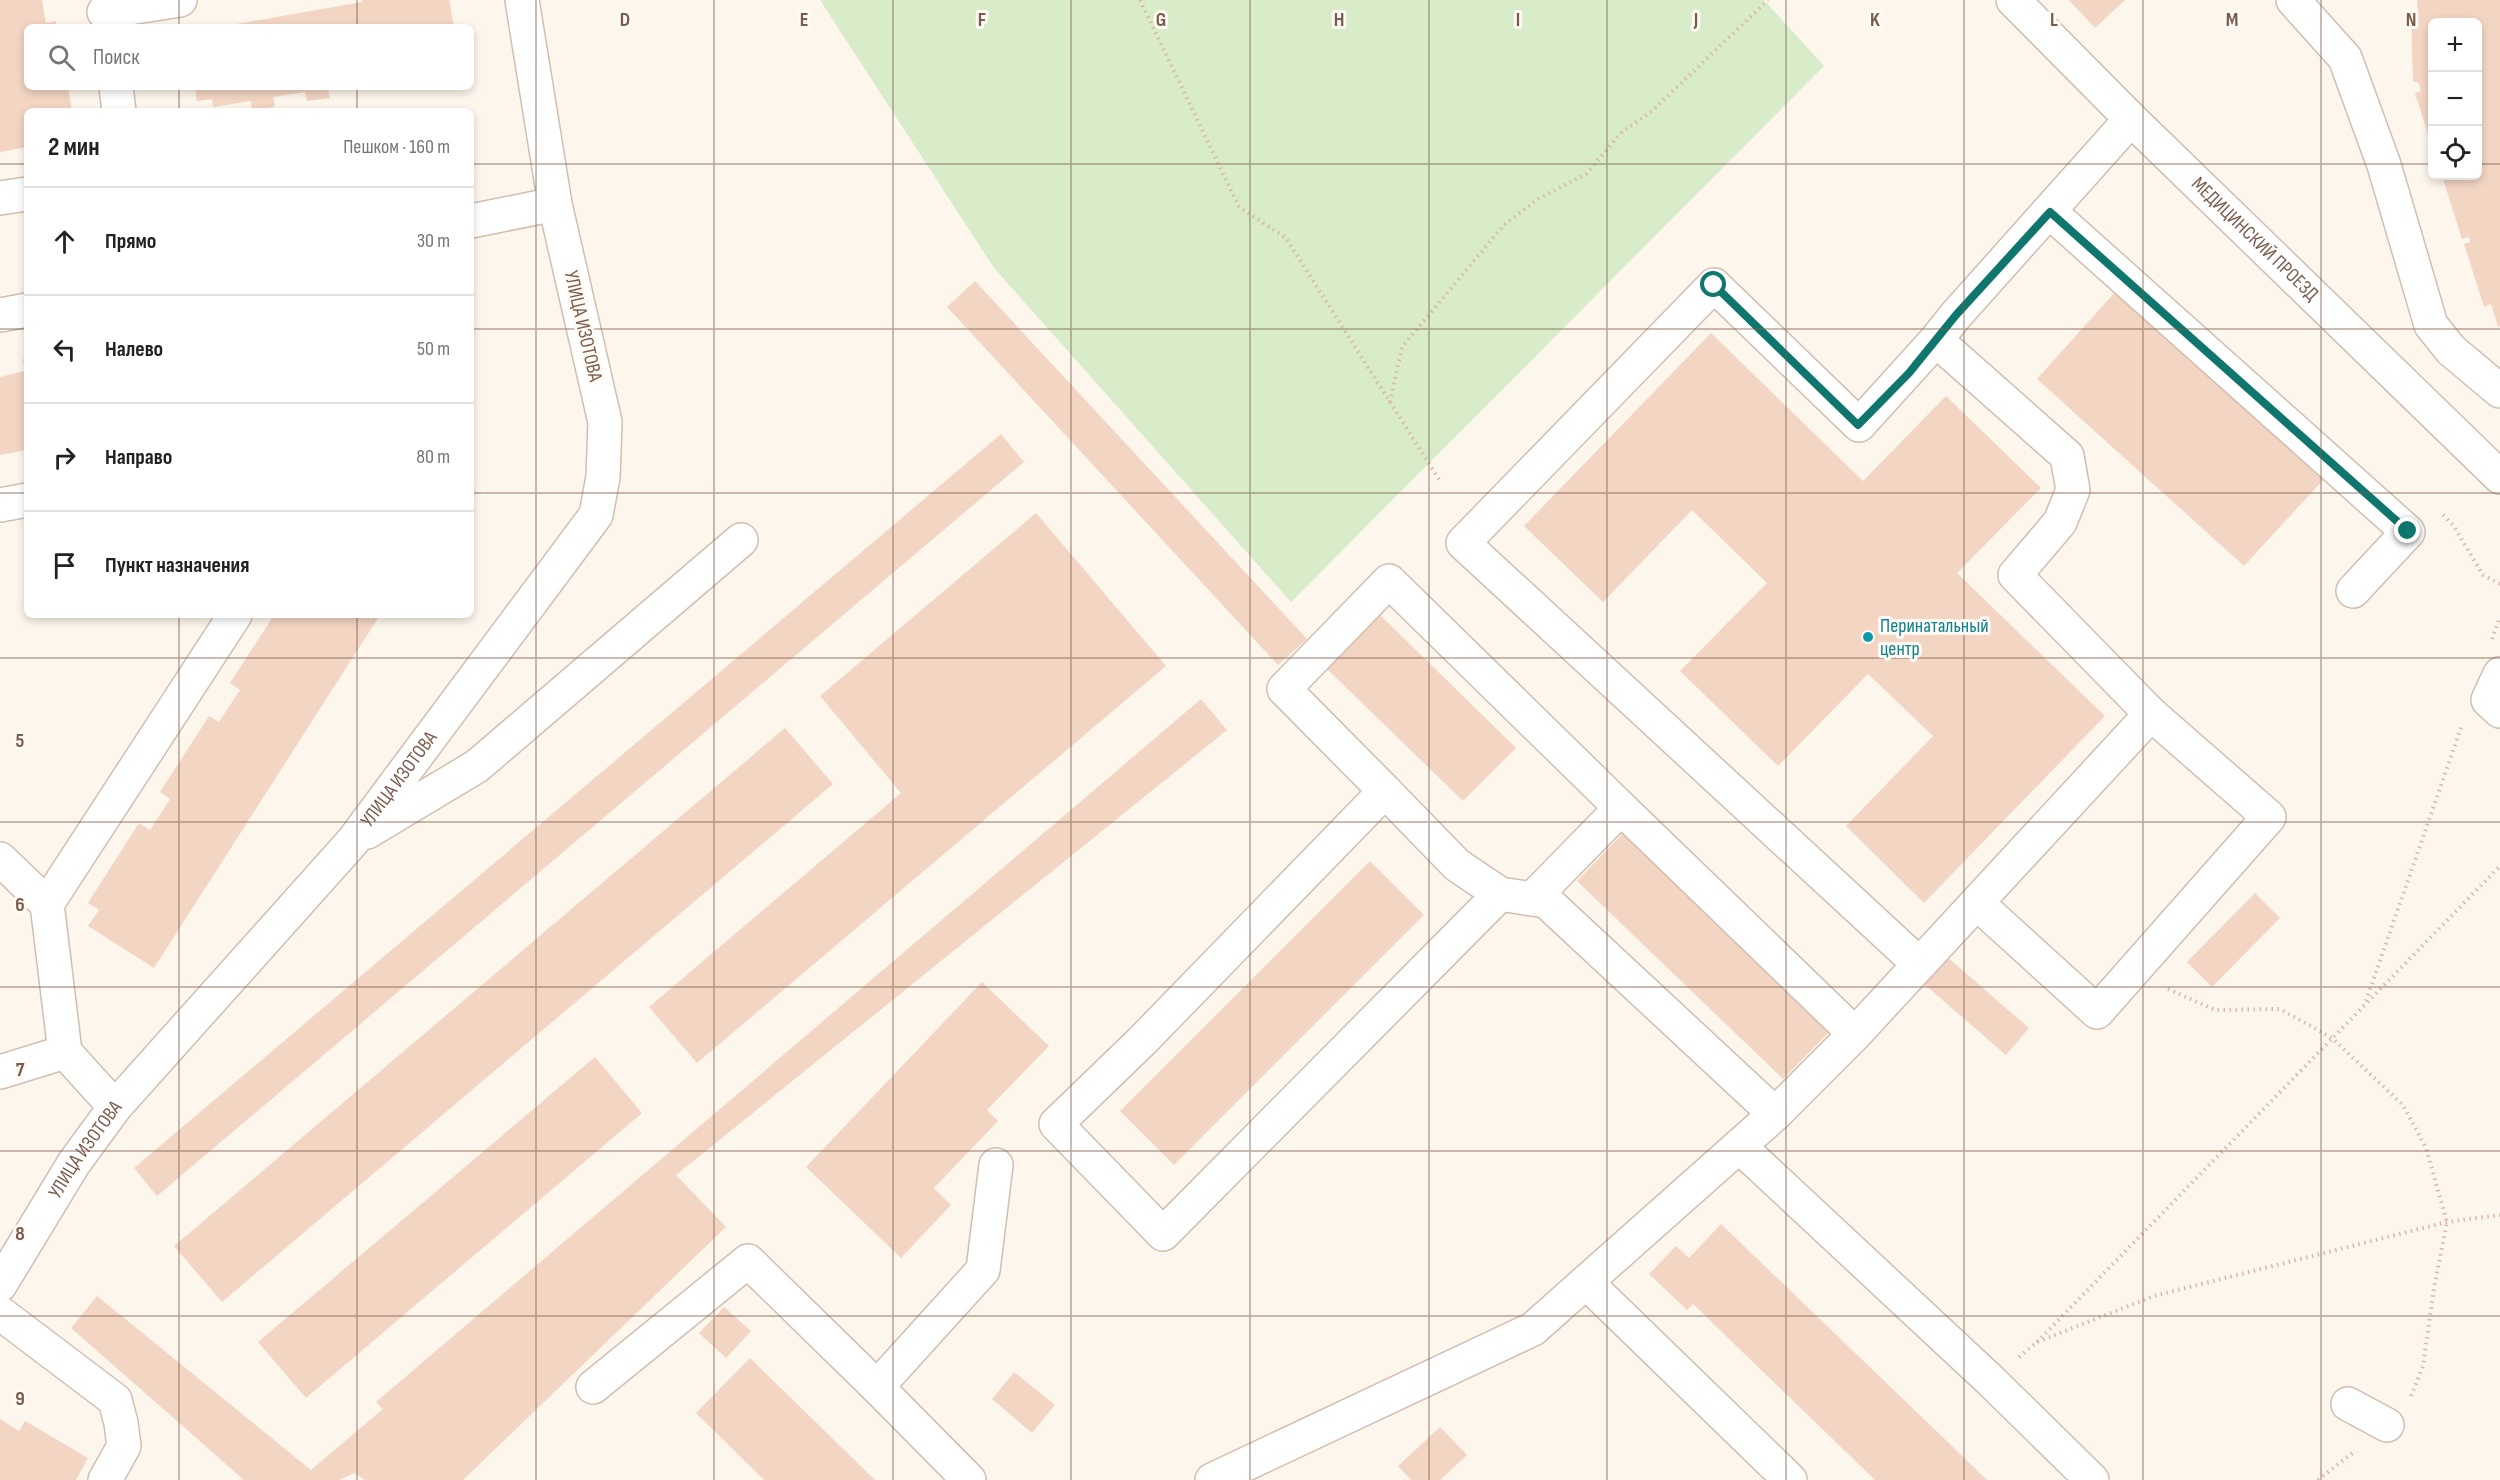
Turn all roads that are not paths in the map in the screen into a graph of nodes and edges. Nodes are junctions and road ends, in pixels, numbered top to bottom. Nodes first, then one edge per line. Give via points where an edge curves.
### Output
1 (180, 0) edge
2 (522, 0) edge
3 (2013, 0) edge
4 (2293, 0) edge
5 (104, 13) edge
6 (116, 90) edge
7 (119, 108) edge
8 (2131, 119) junction
9 (24, 194) edge
10 (0, 198) edge
11 (555, 204) junction
12 (2050, 212) junction
13 (474, 220) edge
14 (24, 311) edge
15 (0, 315) edge
16 (1936, 340) junction
17 (2500, 391) edge
18 (2500, 477) edge
19 (24, 501) edge
20 (0, 505) edge
21 (741, 540) dead end
22 (2353, 591) dead end
23 (233, 618) edge
24 (2494, 662) edge
25 (2500, 711) edge
26 (2151, 714) junction
27 (1385, 791) junction
28 (1621, 808) junction
29 (353, 841) junction
30 (0, 859) edge
31 (1500, 894) junction
32 (1532, 899) junction
33 (1977, 903) junction
34 (47, 904) junction
35 (1919, 964) junction
36 (1855, 1034) junction
37 (65, 1052) junction
38 (0, 1072) edge
39 (115, 1107) junction
40 (1775, 1114) junction
41 (1738, 1146) junction
42 (996, 1165) dead end
43 (1586, 1282) junction
44 (0, 1285) edge
45 (0, 1313) edge
46 (593, 1387) dead end
47 (877, 1387) junction
48 (2348, 1404) dead end
49 (2387, 1425) road end
50 (105, 1480) edge
51 (969, 1480) edge
52 (1212, 1480) edge
53 (1790, 1480) edge
54 (2092, 1480) edge

1 - 5 street
2 - 11 street, УЛИЦА ИЗОТОВА
3 - 8 street, МЕДИЦИНСКИЙ ПРОЕЗД
4 - 17 street via 2345,58 2384,165 2431,325 2451,350
6 - 7 street
8 - 12 street
8 - 18 street, МЕДИЦИНСКИЙ ПРОЕЗД
9 - 10 street
11 - 13 street
11 - 29 street, УЛИЦА ИЗОТОВА via 605,422 603,477 596,515
12 - 16 street
12 - 22 street via 2408,531
14 - 15 street
16 - 26 street via 2067,456 2073,490 2060,522 2015,575
16 - 35 street via 1858,425 1714,285 1463,543
19 - 20 street
21 - 29 street via 477,766
23 - 34 street
24 - 25 street via 2488,700
26 - 33 street
26 - 33 street via 2269,818 2097,1012
27 - 28 street via 1284,689 1389,581
27 - 31 street via 1457,865
27 - 31 street via 1056,1124 1162,1234
28 - 32 street
28 - 36 street
29 - 39 street, УЛИЦА ИЗОТОВА
30 - 34 street
31 - 32 street
32 - 40 street via 1546,901
33 - 35 street
34 - 37 street
35 - 36 street
36 - 40 street
37 - 38 street
37 - 39 street
39 - 44 street, УЛИЦА ИЗОТОВА via 74,1163
40 - 41 street
41 - 43 street
41 - 54 street
42 - 47 street via 983,1270
43 - 52 street via 1533,1329
43 - 53 street
45 - 50 street via 115,1400 124,1446
46 - 47 street via 748,1261
47 - 51 street
48 - 49 street

